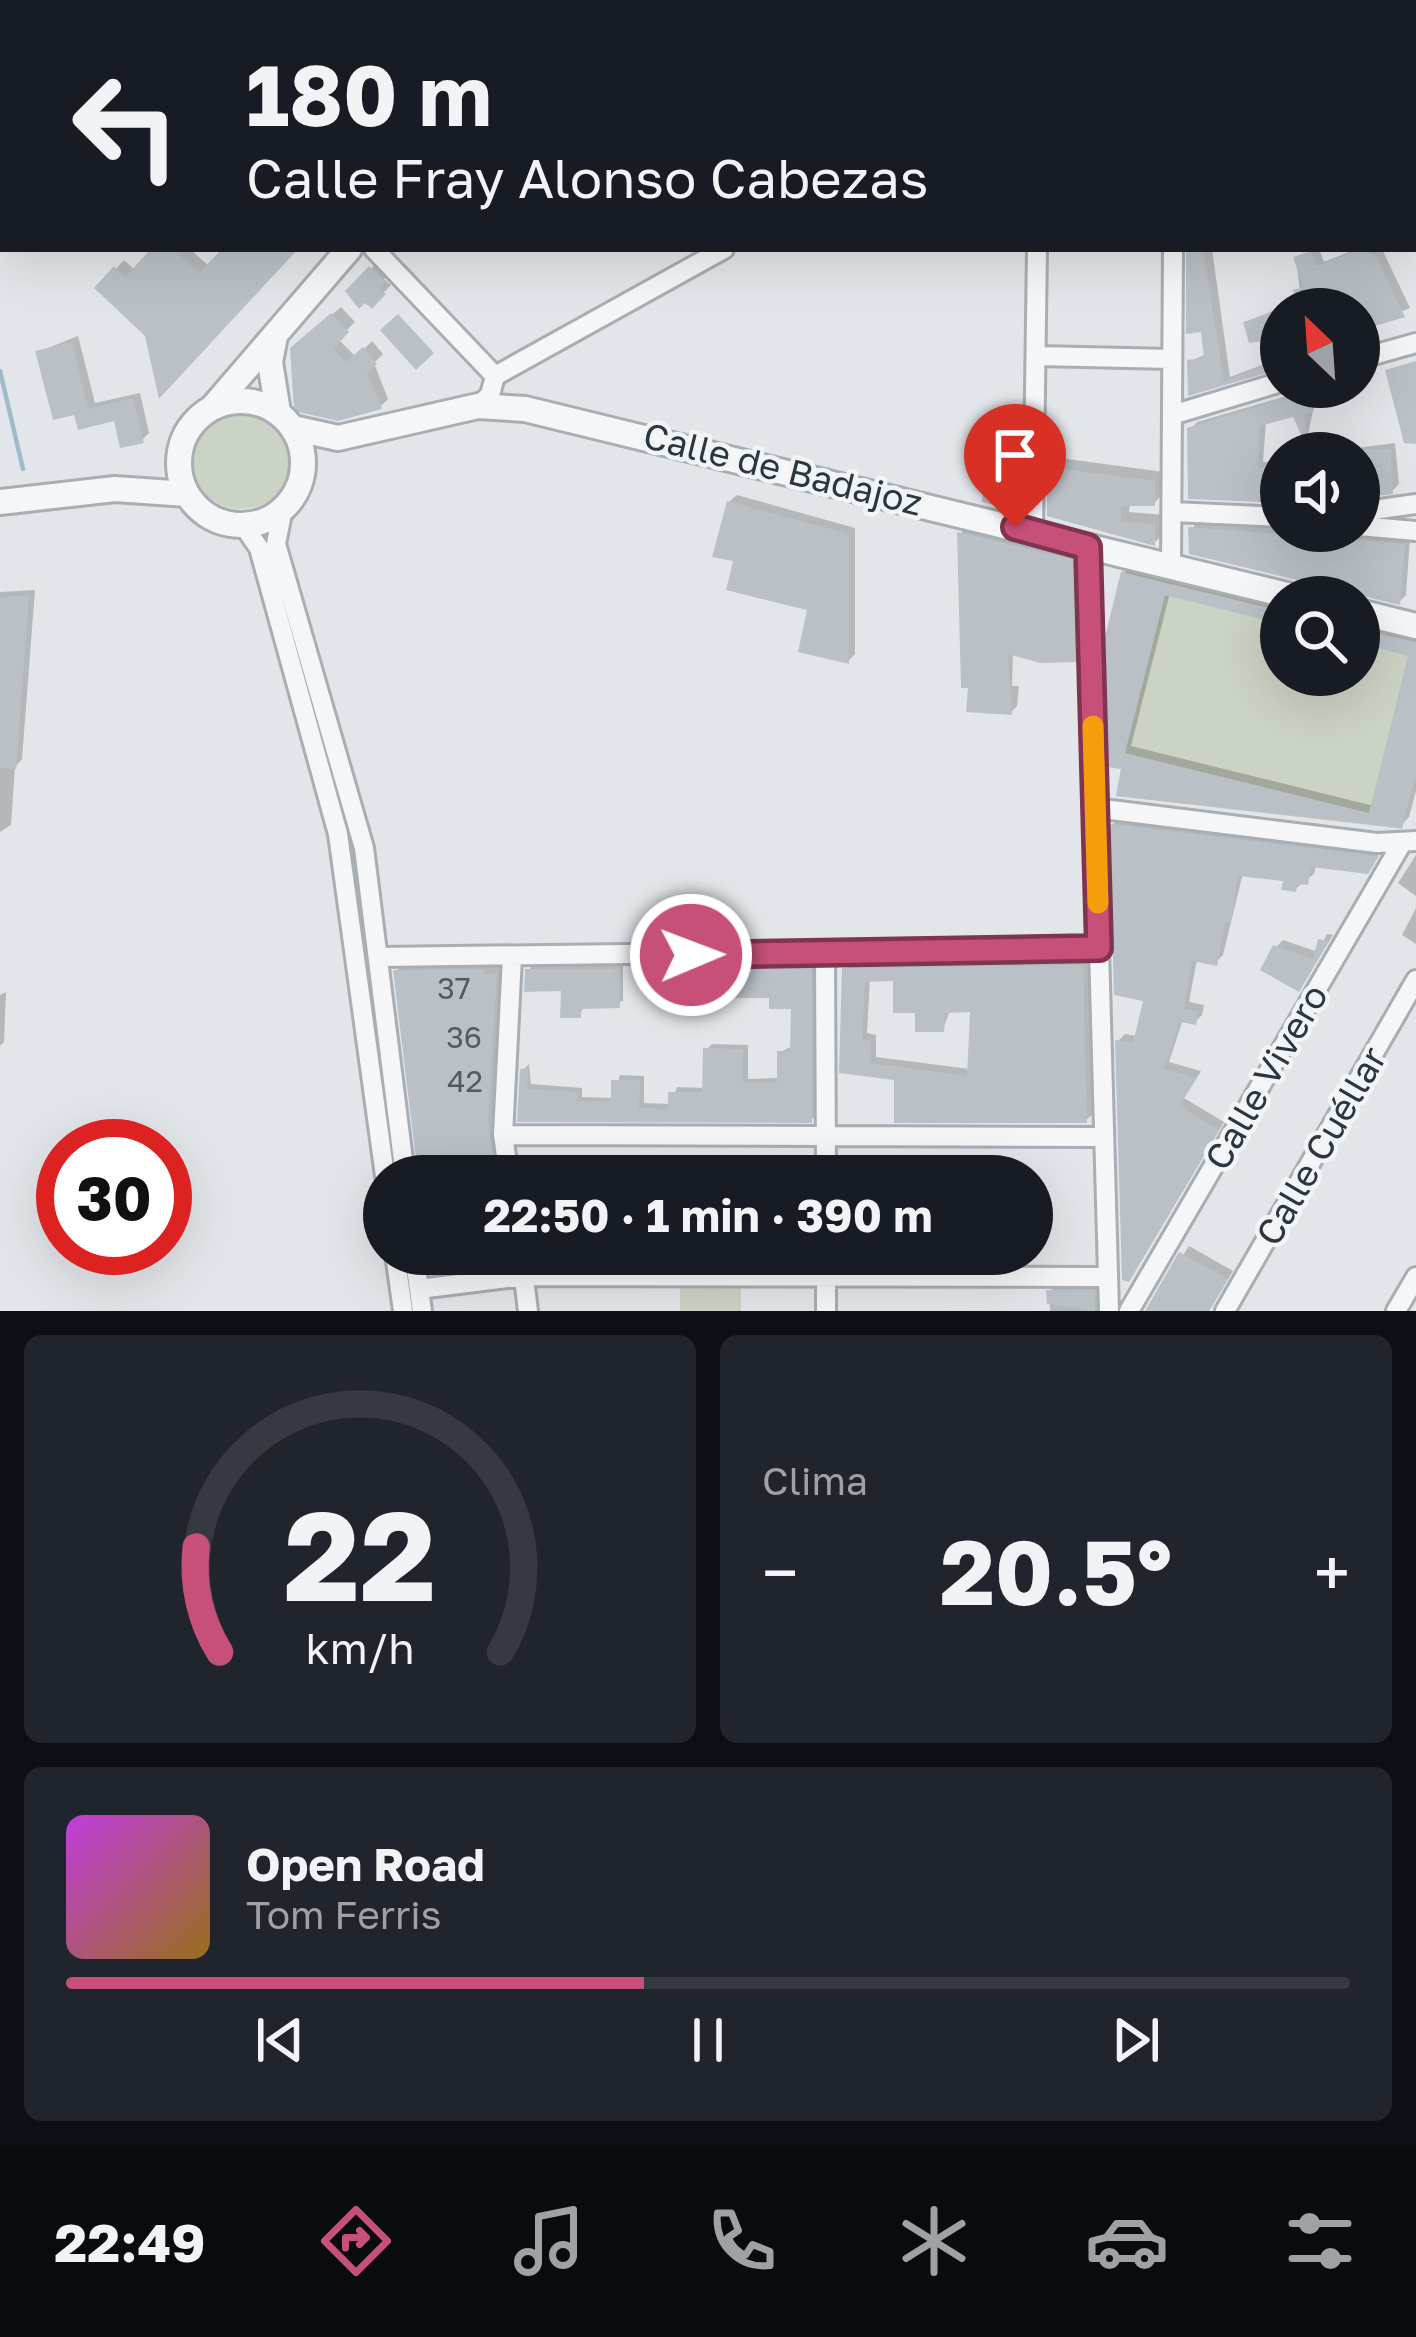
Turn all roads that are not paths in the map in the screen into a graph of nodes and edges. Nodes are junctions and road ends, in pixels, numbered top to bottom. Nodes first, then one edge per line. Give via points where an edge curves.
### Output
1 (346, 252) edge
2 (681, 252) edge
3 (718, 252) edge
4 (1037, 252) edge
5 (1173, 252) edge
6 (380, 254) edge
7 (689, 268) junction
8 (276, 333) junction
9 (1416, 343) edge
10 (1380, 353) edge
11 (1038, 356) junction
12 (1172, 359) junction
13 (495, 376) junction
14 (1260, 388) edge
15 (478, 406) junction
16 (212, 408) junction
17 (1172, 415) junction
18 (286, 420) junction
19 (338, 438) junction
20 (178, 453) junction
21 (304, 466) junction
22 (115, 490) junction
23 (188, 494) junction
24 (0, 502) edge
25 (1416, 504) edge
26 (283, 508) junction
27 (1380, 509) edge
28 (1173, 512) junction
29 (1260, 516) edge
30 (243, 525) junction
31 (1380, 528) edge
32 (1416, 531) edge
33 (1033, 532) junction
34 (1088, 547) junction
35 (1171, 567) junction
36 (1260, 589) edge
37 (1380, 618) edge
38 (1416, 626) edge
39 (1094, 808) junction
40 (1409, 842) edge
41 (1099, 948) junction
42 (825, 953) junction
43 (378, 957) junction
44 (512, 957) junction
45 (1416, 980) edge
46 (503, 1135) junction
47 (826, 1137) junction
48 (1103, 1137) junction
49 (382, 1155) edge
50 (402, 1155) edge
51 (506, 1155) edge
52 (826, 1155) edge
53 (398, 1275) edge
54 (417, 1275) edge
55 (523, 1276) junction
56 (826, 1276) junction
57 (1416, 1277) edge
58 (1111, 1284) junction
59 (1144, 1287) junction
60 (419, 1289) junction
61 (403, 1311) edge
62 (422, 1311) edge
63 (528, 1311) edge
64 (826, 1311) edge
65 (1109, 1311) edge
66 (1127, 1311) edge
67 (1225, 1311) edge
68 (1396, 1311) edge

1 - 8 street
2 - 7 street
3 - 7 street
4 - 11 street
5 - 12 street
6 - 13 street
7 - 13 street
8 - 16 street
8 - 18 street via 270,362
9 - 10 street
11 - 12 street
11 - 33 street
12 - 17 street
13 - 15 street
14 - 17 street
15 - 19 street, Calle de Badajoz
15 - 33 street, Calle de Badajoz via 573,417
16 - 18 street via 257,402
16 - 20 street
17 - 28 street
18 - 19 street, Calle de Badajoz
18 - 21 street
19 - 21 street, Calle de Badajoz
20 - 22 street
20 - 23 street
21 - 26 street
22 - 23 street
22 - 24 street
23 - 30 street via 216,520
25 - 27 street
26 - 30 street
26 - 43 street via 276,544 364,848
28 - 29 street
28 - 35 street
30 - 49 street via 260,548 338,834
31 - 32 street
33 - 34 street, Calle de Badajoz
34 - 35 street, Calle de Badajoz
34 - 39 street
35 - 36 street, Calle de Badajoz
37 - 38 street
39 - 40 street
39 - 41 street
40 - 59 street, Calle Vivero
41 - 42 street
41 - 48 street
42 - 44 street
42 - 47 street
43 - 44 street
43 - 50 street
44 - 46 street
45 - 67 street, Calle Cuéllar
46 - 47 street
46 - 51 street
47 - 48 street
47 - 52 street
48 - 58 street
53 - 61 street
54 - 60 street
55 - 56 street
55 - 60 street
55 - 63 street
56 - 58 street
56 - 64 street
57 - 68 street
58 - 59 street
58 - 65 street
58 - 66 street
59 - 66 street, Calle Vivero
60 - 62 street

